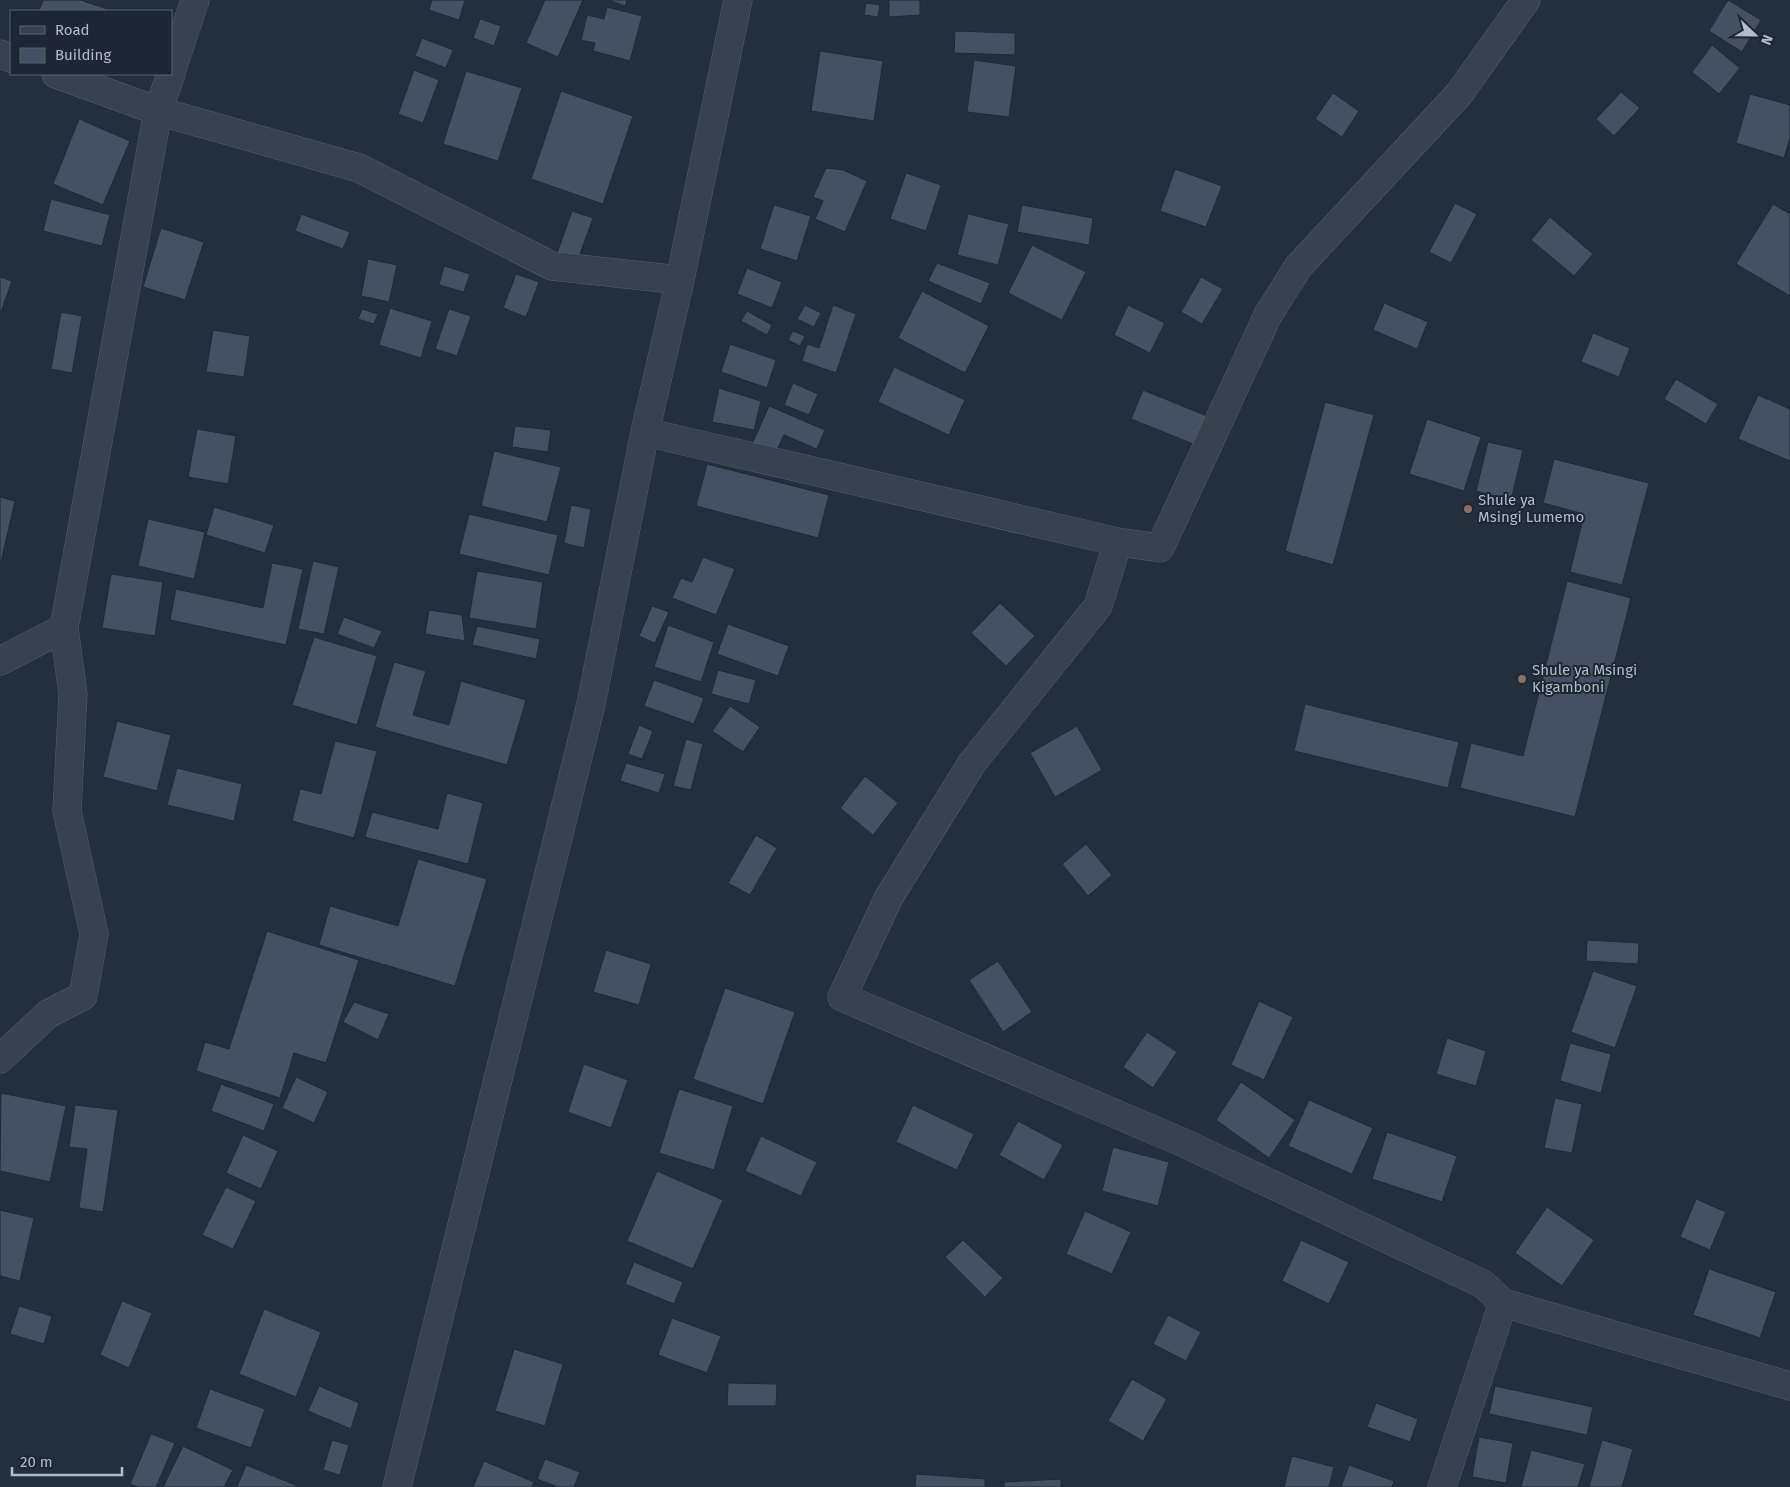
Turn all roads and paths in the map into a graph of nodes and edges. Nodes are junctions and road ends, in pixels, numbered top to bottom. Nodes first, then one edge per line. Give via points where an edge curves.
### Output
1 (195, 0) edge
2 (738, 0) edge
3 (1526, 0) edge
4 (172, 70) edge
5 (59, 75) edge
6 (170, 75) edge
7 (158, 111) junction
8 (680, 280) junction
9 (645, 432) junction
10 (1118, 542) junction
11 (64, 628) junction
12 (0, 661) edge
13 (0, 1059) edge
14 (1502, 1303) junction
15 (1790, 1386) edge
16 (397, 1487) edge
17 (1442, 1487) edge

1 - 4 street
2 - 8 street
3 - 10 street via 1459,94 1298,267 1268,315 1160,548
5 - 7 street
6 - 7 street
7 - 8 street via 359,168 552,266
7 - 11 street
8 - 9 street
9 - 10 street
9 - 16 street via 591,704
10 - 14 street via 1098,606 972,763 889,897 842,997 1184,1143 1483,1284
11 - 12 street
11 - 13 street via 73,694 67,811 94,934 83,996 48,1014
14 - 15 street
14 - 17 street

